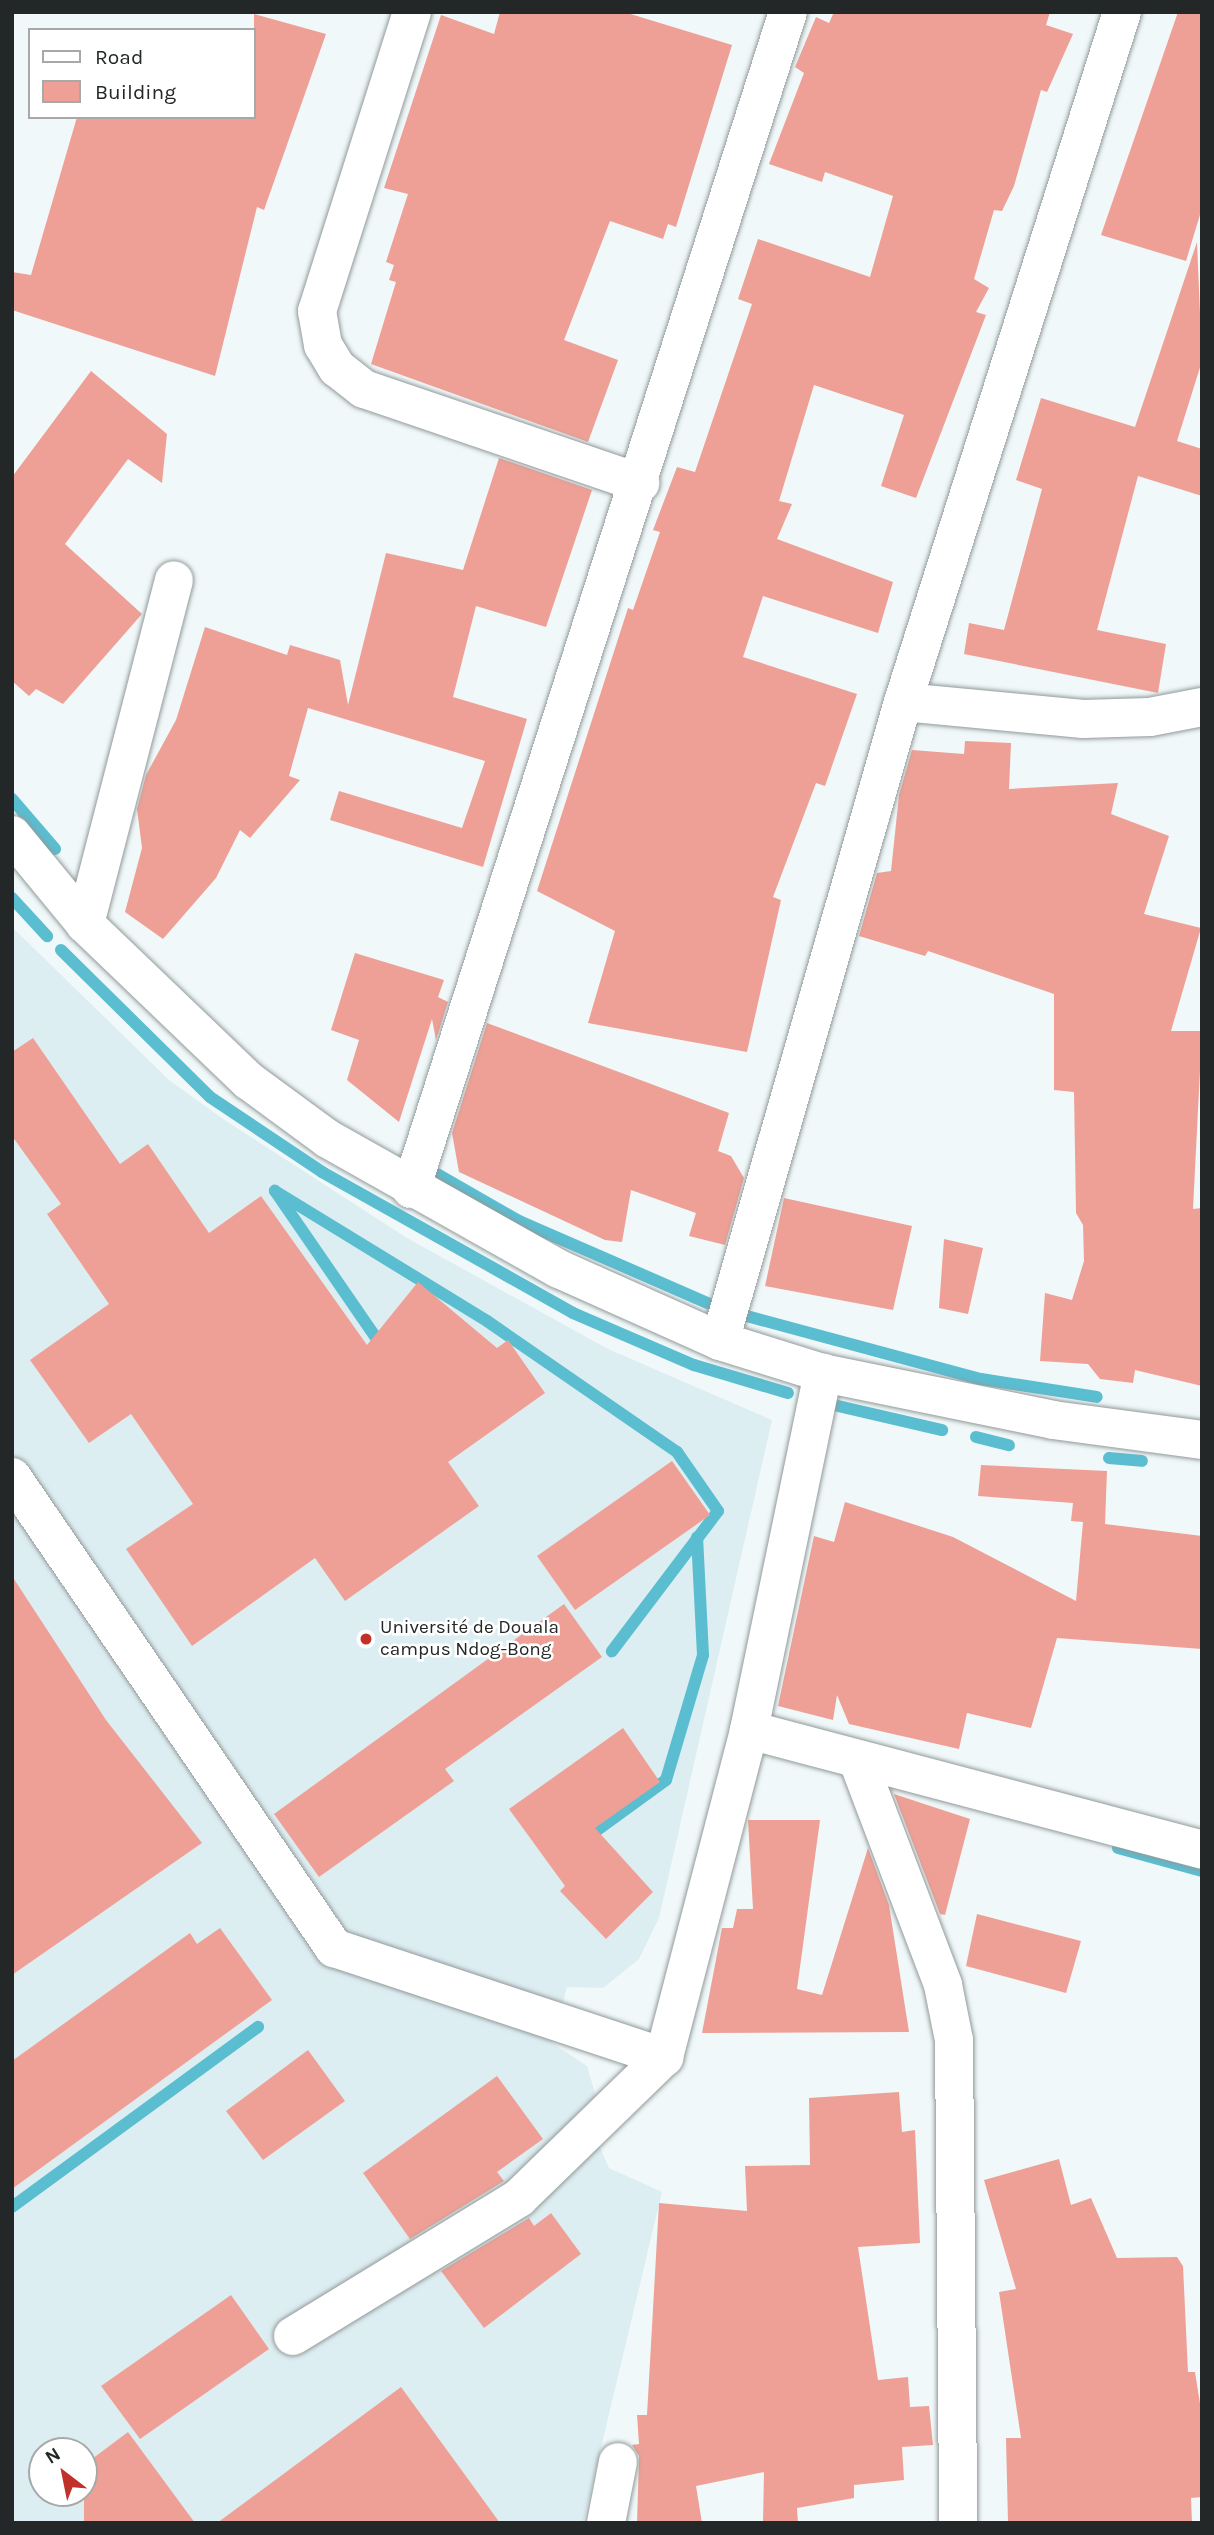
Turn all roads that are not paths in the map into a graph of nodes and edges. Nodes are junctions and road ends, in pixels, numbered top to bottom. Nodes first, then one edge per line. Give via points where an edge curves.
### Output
1 (412, 12) edge
2 (788, 12) edge
3 (1122, 12) edge
4 (640, 483) junction
5 (174, 579) dead end
6 (903, 702) junction
7 (1202, 707) edge
8 (12, 835) edge
9 (85, 924) junction
10 (411, 1189) junction
11 (720, 1341) junction
12 (823, 1373) junction
13 (1202, 1440) edge
14 (12, 1477) edge
15 (749, 1730) junction
16 (858, 1761) junction
17 (1202, 1850) edge
18 (664, 2057) junction
19 (293, 2336) dead end
20 (618, 2462) dead end
21 (606, 2523) edge
22 (958, 2523) edge

1 - 4 street via 317,311 323,345 337,368 364,388
2 - 4 street
3 - 6 street
4 - 10 street
5 - 9 street
6 - 7 street via 1083,719 1150,717
6 - 11 street
8 - 9 street
9 - 10 street via 249,1081
10 - 11 street via 559,1269
11 - 12 street
12 - 13 street via 1053,1420
12 - 15 street
14 - 18 street via 334,1948
15 - 16 street
15 - 18 street
16 - 17 street
16 - 22 street via 943,1985 954,2040
18 - 19 street via 519,2198
20 - 21 street

